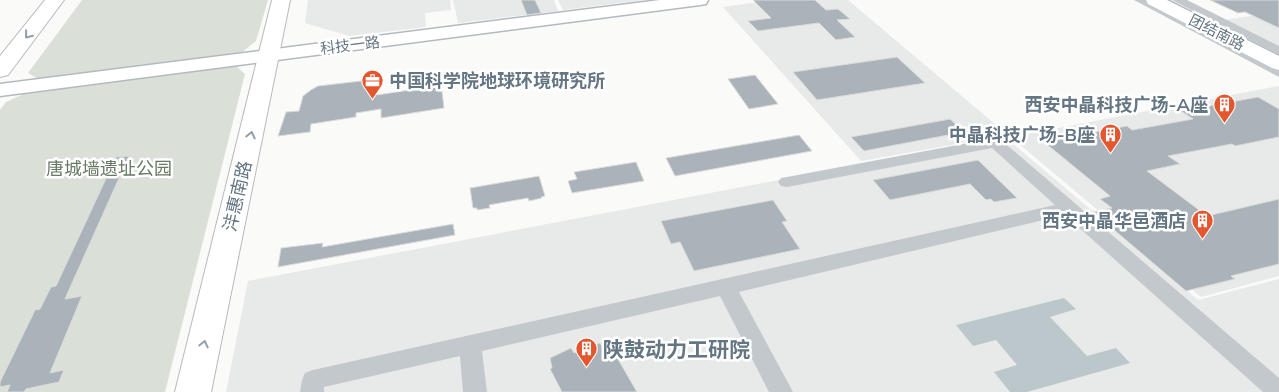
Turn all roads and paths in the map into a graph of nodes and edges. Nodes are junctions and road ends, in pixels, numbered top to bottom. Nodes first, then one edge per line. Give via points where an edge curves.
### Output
1 (55, 0) edge
2 (281, 0) edge
3 (700, 0) edge
4 (1140, 0) edge
5 (1154, 0) edge
6 (1165, 0) edge
7 (1178, 0) edge
8 (1279, 51) edge
9 (269, 55) junction
10 (1279, 58) edge
11 (1279, 64) edge
12 (0, 70) edge
13 (1279, 73) edge
14 (0, 90) edge
15 (787, 182) dead end
16 (1068, 208) junction
17 (726, 288) junction
18 (470, 345) junction
19 (193, 392) edge
20 (312, 392) edge
21 (475, 392) edge
22 (781, 392) edge
23 (1279, 392) edge

1 -> 12 main road
2 - 9 main road, 沣惠南路
3 - 9 street, 科技一路
4 - 13 street
5 - 11 street, 团结南路
6 - 10 street, 团结南路
7 - 8 street
9 - 14 street, 科技一路
19 -> 9 main road, 沣惠南路
15 - 16 street via 995,144
16 - 17 street
16 - 23 street
17 - 18 street
17 - 22 street
18 - 20 street via 313,380
18 - 21 street

